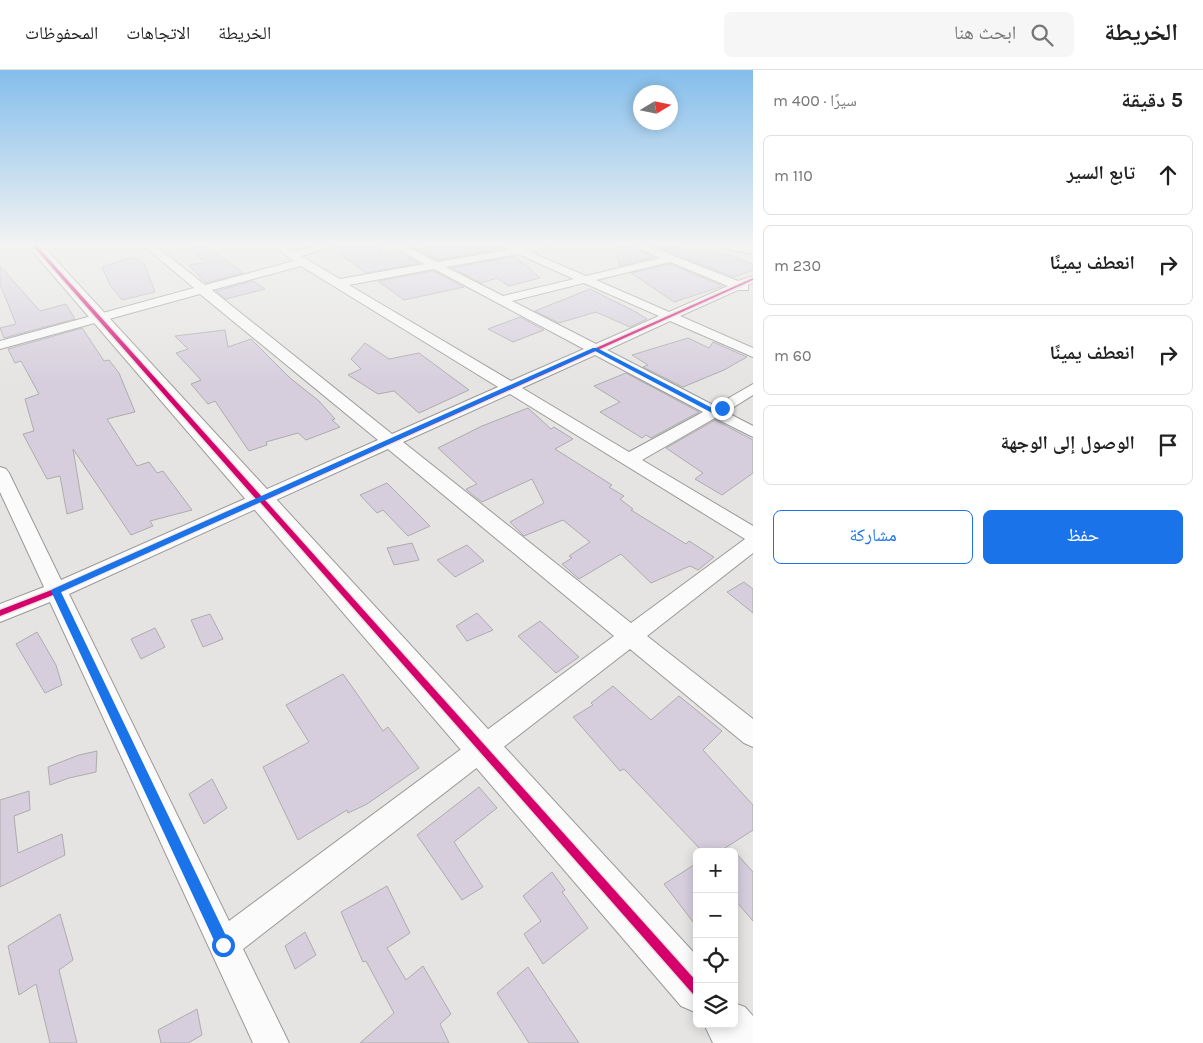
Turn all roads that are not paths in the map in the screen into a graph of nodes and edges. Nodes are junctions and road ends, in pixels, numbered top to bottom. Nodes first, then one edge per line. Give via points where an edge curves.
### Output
1 (74, 291) edge
2 (194, 291) edge
3 (206, 291) edge
4 (352, 291) edge
5 (485, 291) edge
6 (538, 291) edge
7 (612, 291) edge
8 (732, 291) edge
9 (502, 300) junction
10 (669, 316) junction
11 (98, 318) junction
12 (0, 345) edge
13 (595, 349) junction
14 (753, 353) edge
15 (512, 387) junction
16 (753, 388) edge
17 (716, 412) junction
18 (753, 432) edge
19 (390, 441) junction
20 (630, 459) junction
21 (0, 473) edge
22 (260, 500) junction
23 (753, 535) edge
24 (753, 543) edge
25 (56, 591) junction
26 (0, 613) edge
27 (631, 636) junction
28 (753, 735) edge
29 (481, 748) junction
30 (223, 945) junction
31 (693, 986) edge
32 (731, 1028) edge
33 (269, 1042) edge
34 (744, 1043) edge

1 - 11 street
2 - 11 street
3 - 19 street
4 - 15 street
5 - 9 street
6 - 9 street
7 - 10 street
8 - 10 street
9 - 13 street
10 - 13 street
10 - 14 street
11 - 12 street
11 - 22 street
13 - 15 street
13 - 17 street
15 - 19 street
15 - 20 street
16 - 17 street
17 - 18 street
17 - 20 street
19 - 22 street
19 - 27 street
20 - 23 street
21 - 25 street
22 - 25 street
22 - 29 street
24 - 27 street
25 - 26 street
25 - 30 street
27 - 28 street
27 - 29 street
29 - 30 street
29 - 31 street
30 - 33 street
32 - 34 street

